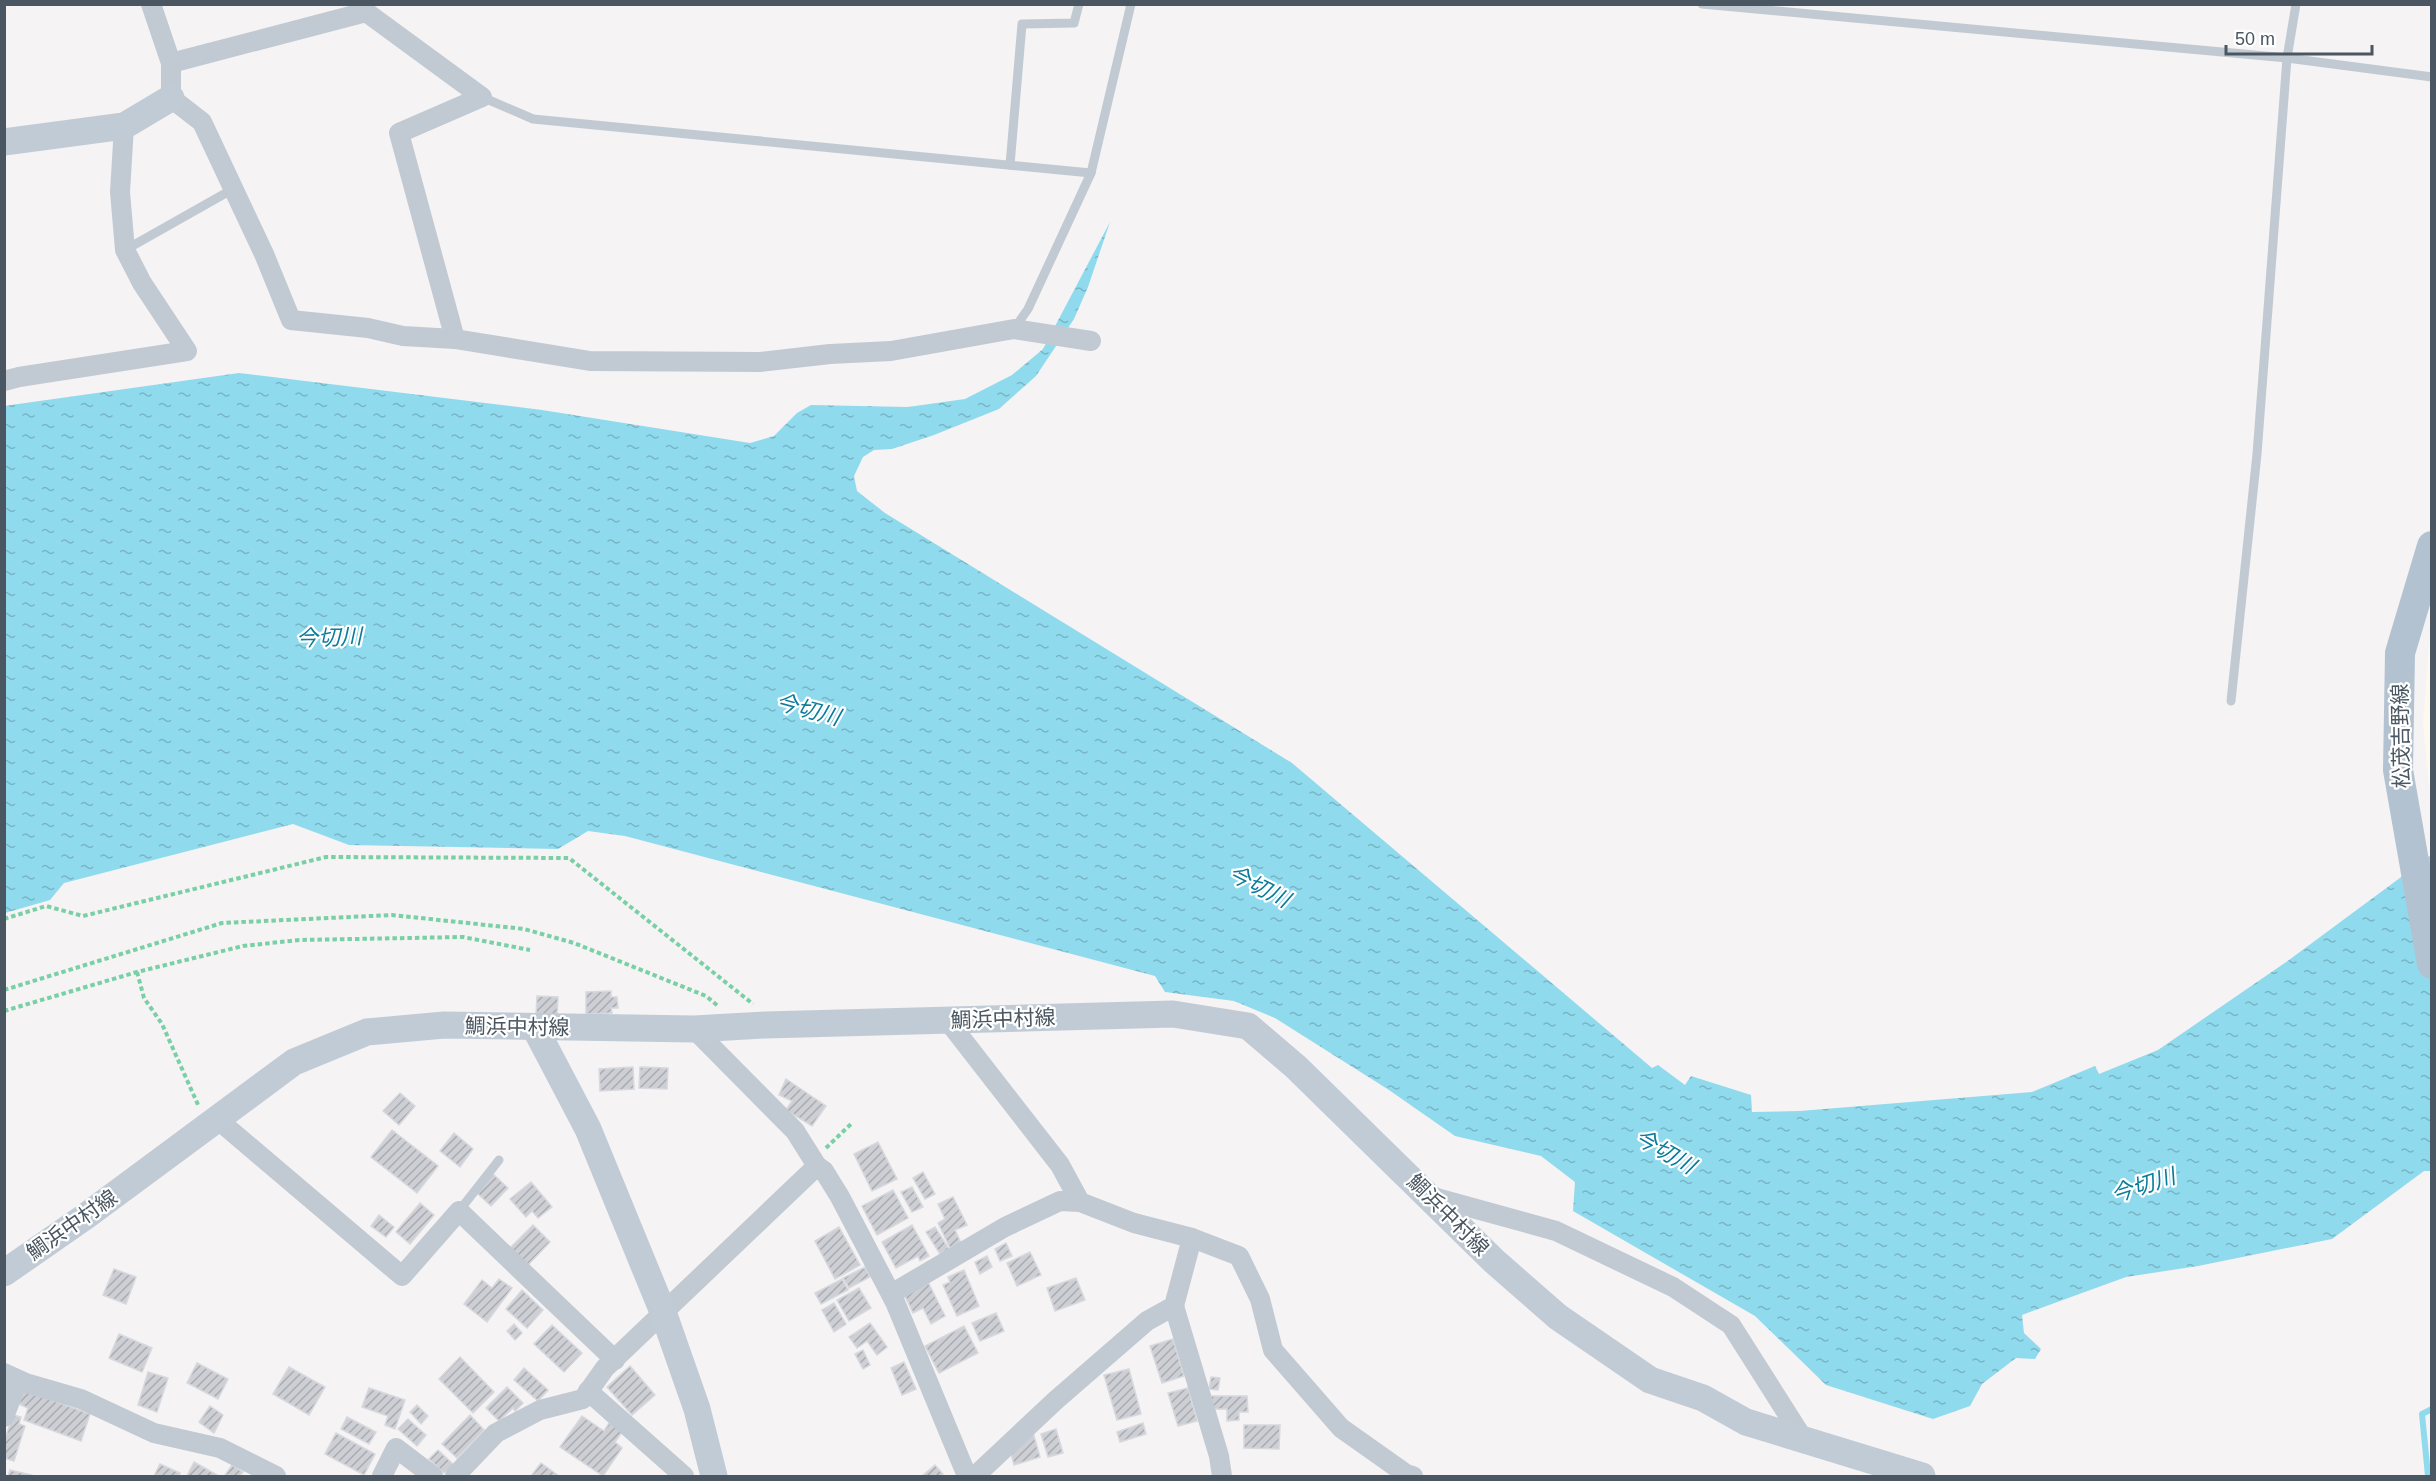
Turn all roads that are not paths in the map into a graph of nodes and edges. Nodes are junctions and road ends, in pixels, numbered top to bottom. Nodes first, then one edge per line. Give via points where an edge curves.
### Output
1 (152, 4) edge
2 (1078, 4) edge
3 (1131, 4) edge
4 (1702, 4) edge
5 (2296, 4) edge
6 (2287, 57) junction
7 (171, 63) junction
8 (2432, 77) edge
9 (482, 97) junction
10 (171, 98) junction
11 (124, 126) junction
12 (4, 142) edge
13 (1010, 165) junction
14 (1091, 173) junction
15 (233, 189) junction
16 (125, 250) junction
17 (1014, 329) junction
18 (454, 339) junction
19 (1091, 342) dead end
20 (4, 381) edge
21 (2432, 546) edge
22 (2231, 701) dead end
23 (2432, 964) edge
24 (948, 1021) junction
25 (535, 1028) junction
26 (694, 1029) junction
27 (212, 1123) junction
28 (498, 1160) dead end
29 (815, 1163) junction
30 (1429, 1196) junction
31 (1080, 1202) junction
32 (459, 1211) junction
33 (1192, 1238) junction
34 (4, 1273) edge
35 (891, 1294) junction
36 (1174, 1306) junction
37 (663, 1312) junction
38 (615, 1360) junction
39 (11, 1377) edge
40 (588, 1391) junction
41 (4, 1417) edge
42 (1804, 1440) junction
43 (276, 1476) edge
44 (382, 1476) edge
45 (433, 1476) edge
46 (455, 1476) edge
47 (684, 1476) edge
48 (714, 1476) edge
49 (967, 1476) edge
50 (975, 1476) edge
51 (1222, 1476) edge
52 (1413, 1476) edge
53 (1922, 1476) edge

1 - 7 street
2 - 13 lane via 1074,23 1022,24
3 - 14 lane
4 - 6 lane
5 - 6 lane
6 - 8 lane
6 - 22 lane via 2258,454
7 - 9 street via 366,12
7 - 10 street
9 - 13 lane via 533,119
9 - 18 street via 399,133
10 - 11 main road
10 - 15 street via 202,122
11 - 12 main road
11 - 16 street via 120,192
13 - 14 lane
14 - 17 lane via 1028,309
15 - 16 lane
15 - 18 street via 291,320
16 - 20 street via 187,351
17 - 18 street via 891,351 760,362 590,362
17 - 19 street
21 - 23 main road, 松茂吉野線 via 2400,653 2398,770
24 - 26 main road, 鯛浜中村線
24 - 30 main road, 鯛浜中村線 via 1173,1014 1248,1026
24 - 31 street via 1060,1165
25 - 26 main road, 鯛浜中村線
25 - 27 main road, 鯛浜中村線 via 444,1025 367,1032 294,1062
25 - 37 main road via 588,1129
26 - 29 street via 795,1131
27 - 32 street via 402,1276
27 - 34 main road, 鯛浜中村線
28 - 32 lane
29 - 35 street via 840,1197
29 - 37 street
30 - 42 main road, 鯛浜中村線 via 1558,1317 1650,1380 1702,1398 1746,1422
30 - 42 street via 1556,1231 1672,1287 1731,1325
31 - 33 street via 1134,1223
31 - 35 street via 1060,1201 1005,1227
32 - 38 street
33 - 36 street
33 - 52 street via 1239,1256 1260,1299 1273,1350 1341,1428
35 - 49 street
36 - 50 street via 1147,1321
36 - 51 street
37 - 38 street
37 - 48 main road via 697,1409
38 - 40 street
39 - 41 street
39 - 43 street via 81,1399 154,1433 220,1448
40 - 46 street via 583,1399 540,1410 496,1433
40 - 47 street
42 - 53 main road, 鯛浜中村線
44 - 45 street via 396,1448

